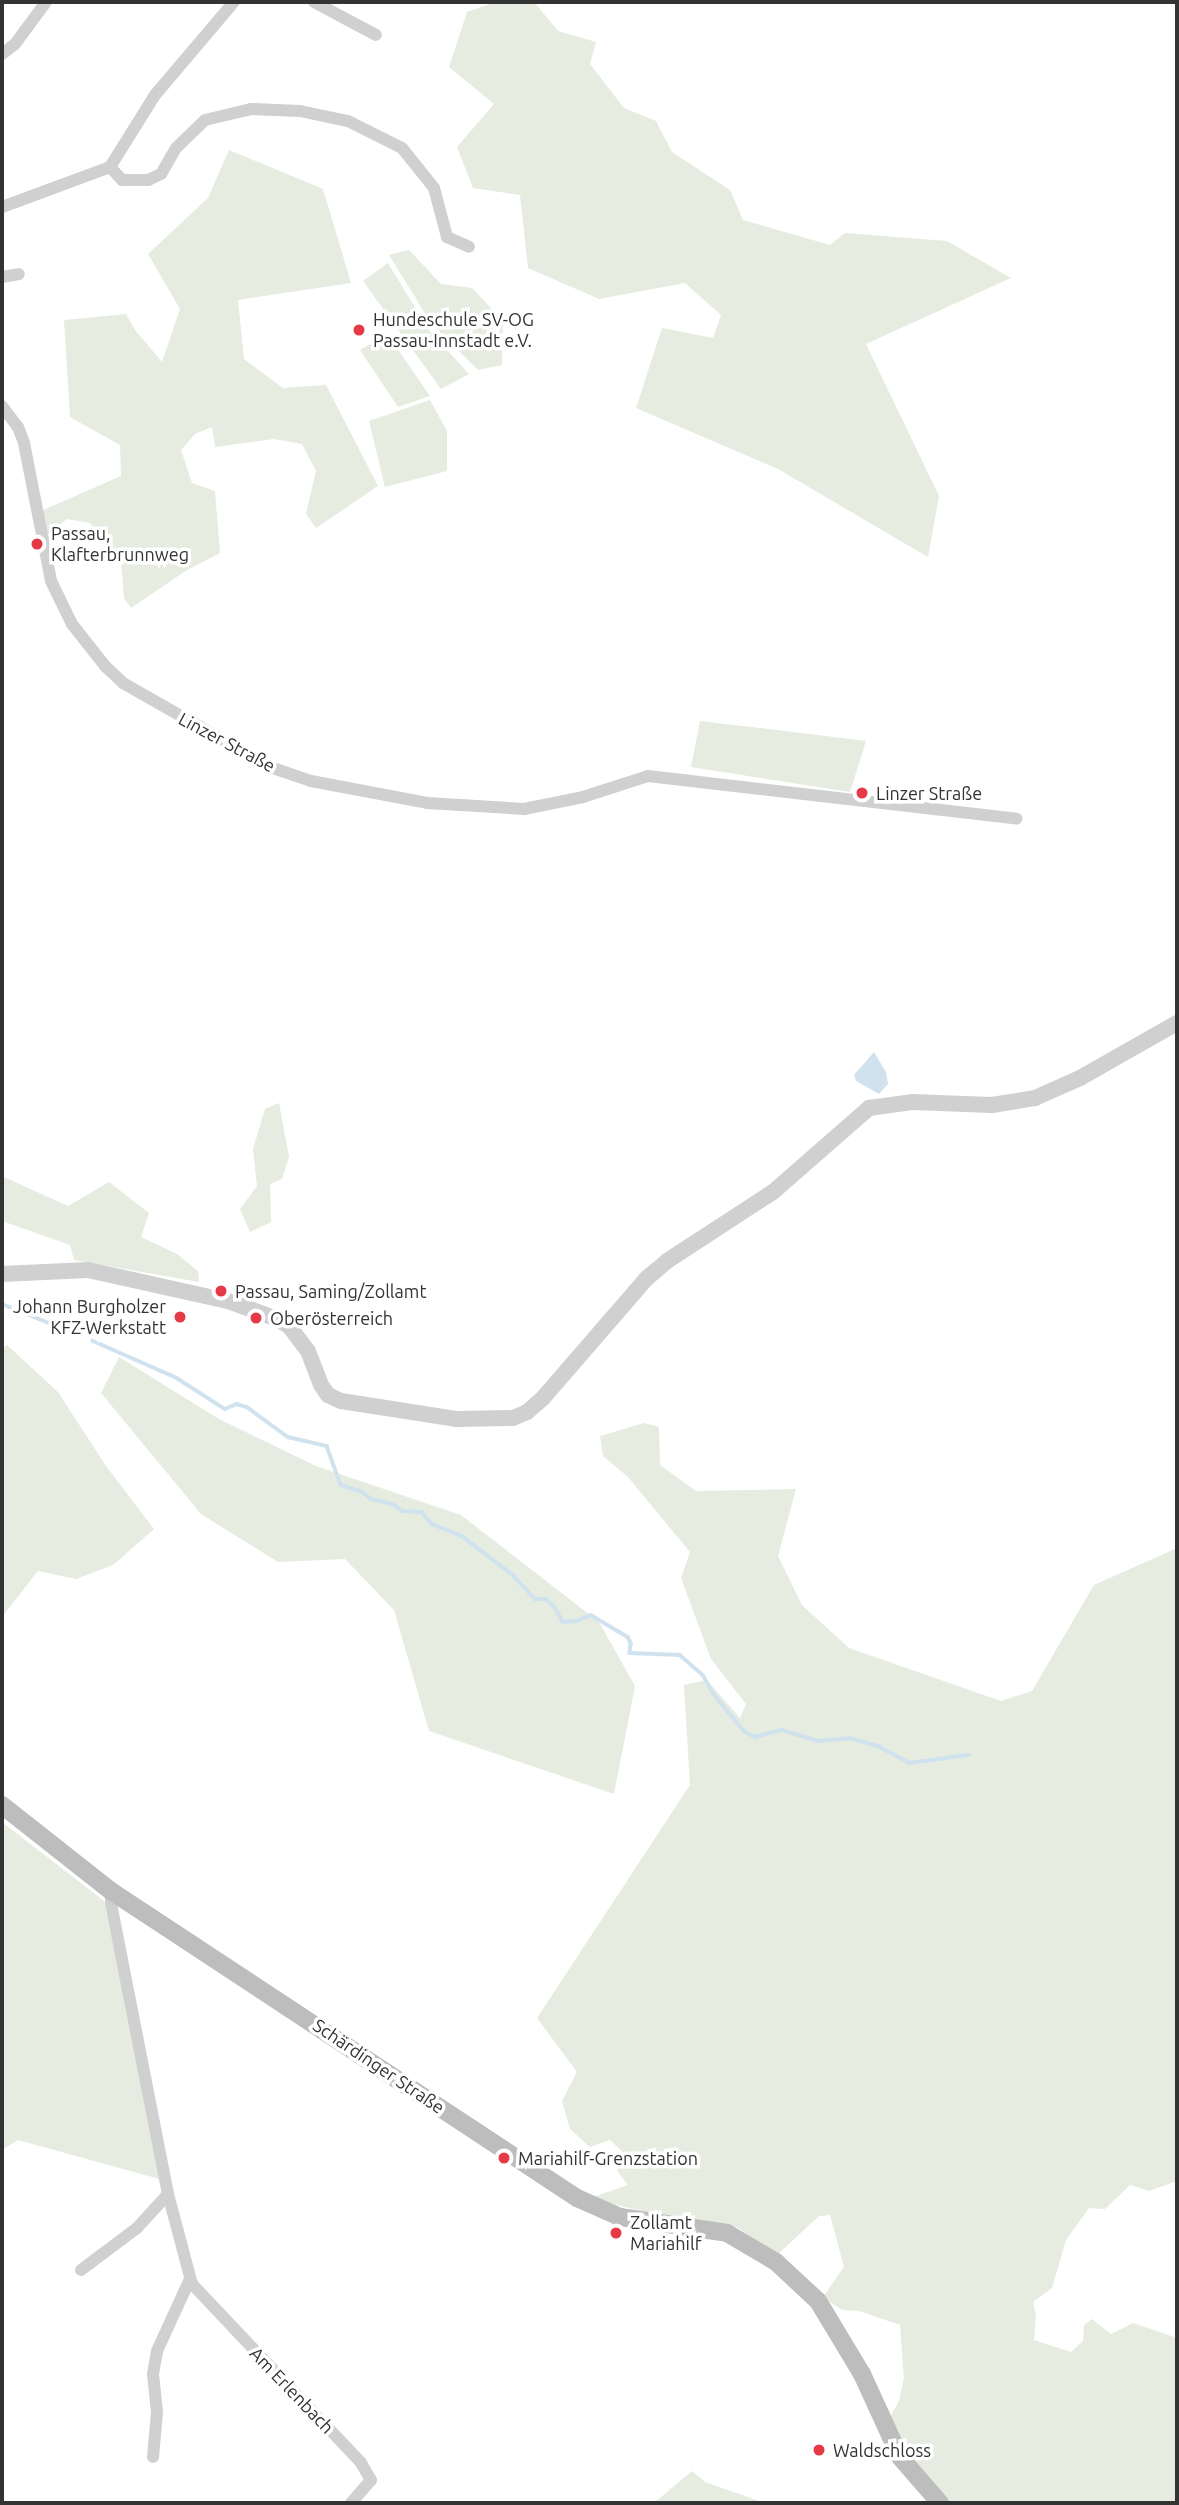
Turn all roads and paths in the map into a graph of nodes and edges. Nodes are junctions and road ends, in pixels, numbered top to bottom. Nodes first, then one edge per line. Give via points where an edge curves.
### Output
1 (46, 2) edge
2 (234, 2) edge
3 (314, 2) edge
4 (376, 34) dead end
5 (2, 54) edge
6 (110, 167) junction
7 (2, 207) edge
8 (469, 247) dead end
9 (19, 274) dead end
10 (2, 277) edge
11 (2, 406) edge
12 (1017, 819) dead end
13 (1177, 1024) edge
14 (2, 1275) edge
15 (2, 1805) edge
16 (111, 1891) junction
17 (168, 2194) junction
18 (81, 2270) dead end
19 (190, 2279) junction
20 (153, 2457) dead end
21 (351, 2503) edge
22 (940, 2503) edge

1 - 5 street
2 - 6 street via 155,95
3 - 4 street
6 - 7 street
6 - 8 street via 122,180 148,180 162,174 176,148 205,120 251,109 300,111 348,121 401,148 434,188 447,237
9 - 10 street
11 - 12 street, Linzer Straße via 24,443 51,581 72,624 123,683 270,767 311,781 441,804 524,809 583,797 648,776
13 - 14 street via 1035,1098 992,1105 912,1102 869,1108 773,1192 647,1278 543,1398 513,1418 456,1419 341,1401 321,1385 308,1351 289,1326 228,1301 88,1270
15 - 16 main road, Schärdinger Straße
16 - 17 street
16 - 22 main road, Schärdinger Straße via 577,2198 620,2217 727,2233 776,2262 818,2301 862,2375 901,2457
17 - 18 street via 137,2228
17 - 19 street, Am Erlenbach
19 - 20 street via 157,2351
19 - 21 street, Am Erlenbach via 226,2323 362,2463 371,2480

